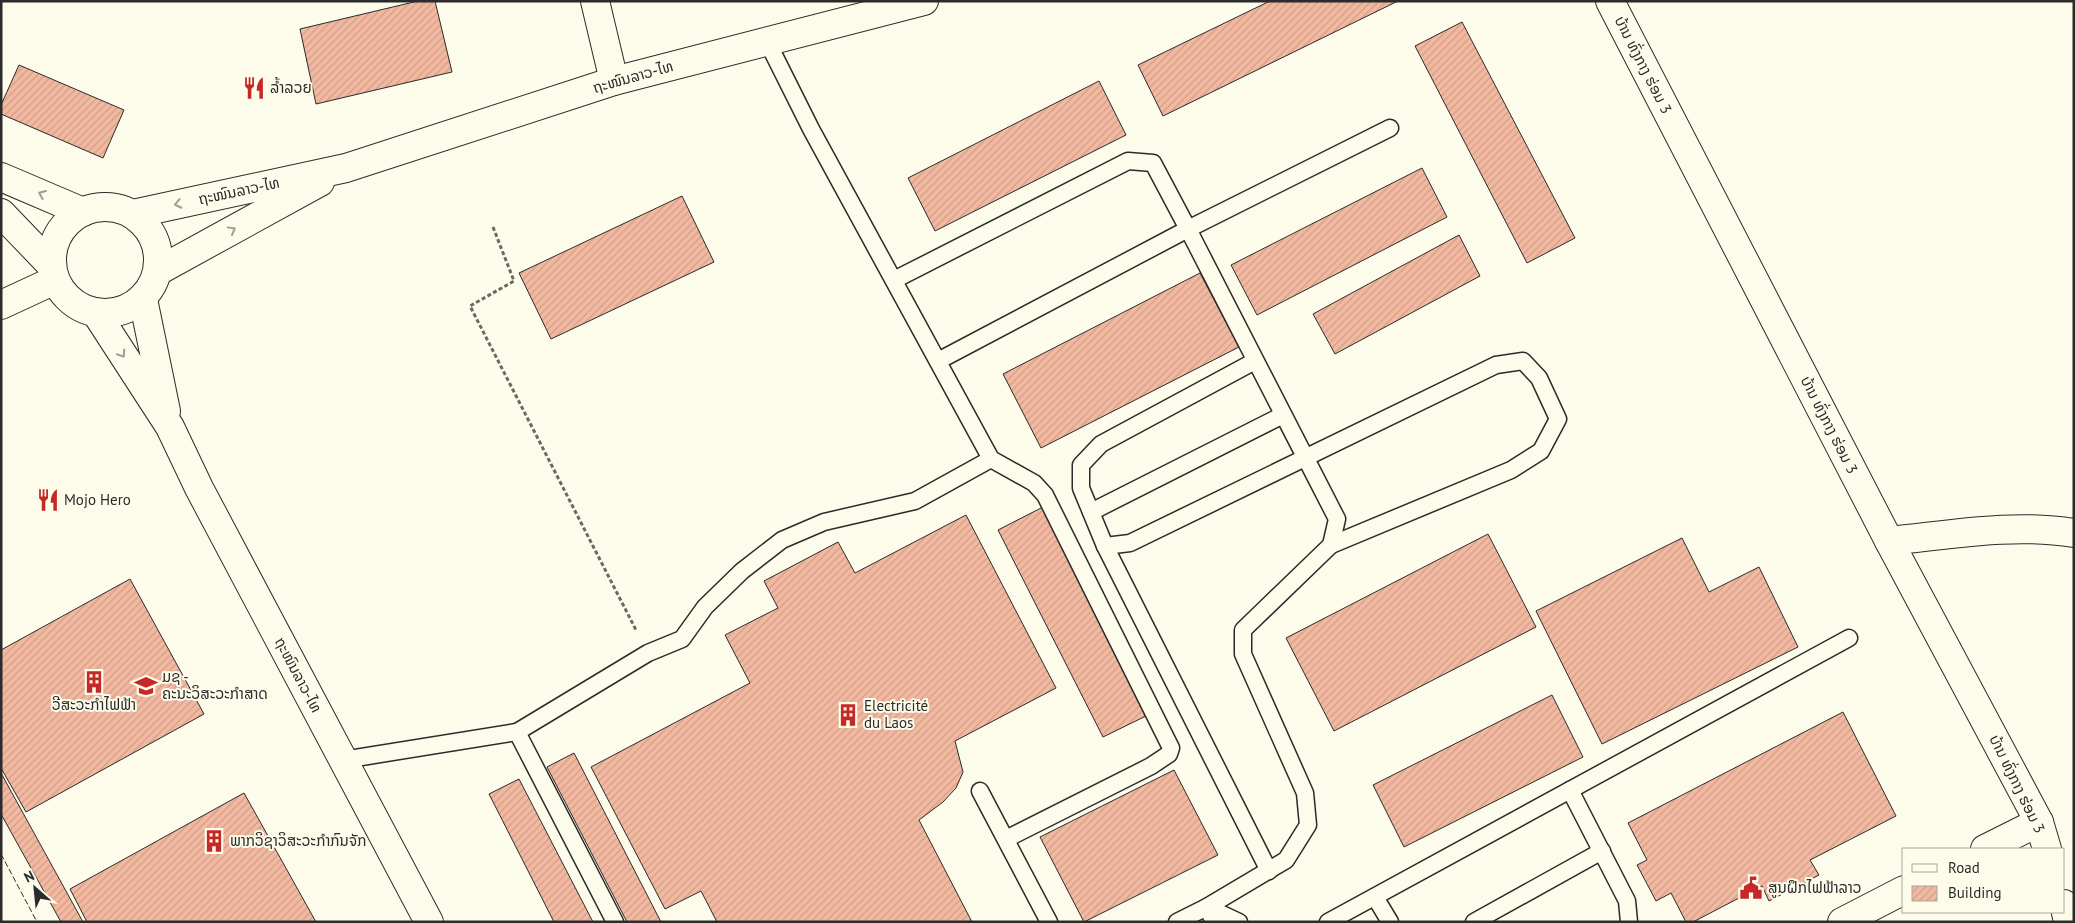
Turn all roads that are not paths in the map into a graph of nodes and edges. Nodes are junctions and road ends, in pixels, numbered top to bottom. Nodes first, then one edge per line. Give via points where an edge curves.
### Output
1 (595, 1) edge
2 (924, 1) edge
3 (1610, 1) edge
4 (767, 42) junction
5 (614, 81) junction
6 (1390, 128) dead end
7 (346, 168) junction
8 (1, 177) edge
9 (84, 212) junction
10 (1, 213) edge
11 (132, 214) junction
12 (1188, 229) junction
13 (158, 271) junction
14 (53, 273) junction
15 (894, 280) junction
16 (143, 299) junction
17 (1, 305) edge
18 (96, 313) junction
19 (938, 361) junction
20 (1255, 361) junction
21 (1283, 415) junction
22 (170, 427) junction
23 (992, 459) junction
24 (1306, 459) junction
25 (1091, 512) junction
26 (2074, 533) edge
27 (1889, 541) junction
28 (1331, 545) junction
29 (1105, 546) junction
30 (1849, 638) dead end
31 (517, 732) junction
32 (343, 760) junction
33 (1570, 790) junction
34 (980, 791) dead end
35 (2039, 822) junction
36 (1006, 839) junction
37 (1987, 848) edge
38 (2047, 848) edge
39 (1602, 851) junction
40 (1269, 870) junction
41 (1902, 891) edge
42 (1375, 897) junction
43 (1207, 906) junction
44 (2065, 908) edge
45 (429, 922) edge
46 (615, 922) edge
47 (1049, 922) edge
48 (1178, 922) edge
49 (1214, 922) edge
50 (1239, 922) edge
51 (1328, 922) edge
52 (1390, 922) edge
53 (1474, 922) edge
54 (1629, 922) edge
55 (1842, 922) edge
56 (2068, 922) edge

1 - 5 street
2 - 4 street, ຖະໜົນລາວ-ໄທ
3 - 27 street, ບ້ານ ທົ່ງກາງ ຮ່ອມ 3
4 - 5 street, ຖະໜົນລາວ-ໄທ
4 - 15 lane
5 - 7 street, ຖະໜົນລາວ-ໄທ
6 - 12 lane
7 -> 11 street, ຖະໜົນລາວ-ໄທ
13 -> 7 street, ຖະໜົນລາວ-ໄທ
9 -> 8 street
9 - 11 street via 100,207 117,208
9 - 14 street via 69,221 59,234 53,249
10 - 14 street
11 - 13 street via 146,224 155,239
12 - 15 lane via 1154,163 1128,161
12 - 19 lane
12 - 20 lane
13 - 16 street via 153,286
14 - 17 street
14 - 18 street via 65,296 79,307
15 - 19 lane
16 - 18 street via 114,313
16 - 22 street, ຖະໜົນລາວ-ໄທ
18 -> 22 street, ຖະໜົນລາວ-ໄທ
19 - 23 lane
20 - 21 lane
20 - 25 lane via 1101,444 1081,465 1081,488
21 - 24 lane
21 - 25 lane
22 - 32 street, ຖະໜົນລາວ-ໄທ
23 - 31 lane via 915,502 824,522 782,540 717,595 682,639 648,653
23 - 36 lane via 1034,483 1045,495 1171,748 1169,754 1151,766
24 - 28 lane via 1337,519
24 - 28 lane via 1496,365 1523,362 1538,378 1558,419 1541,451 1511,470
24 - 29 lane via 1130,543
25 - 29 lane
26 - 27 street via 2023,528
27 - 35 street, ບ້ານ ທົ່ງກາງ ຮ່ອມ 3
28 - 40 lane via 1243,630 1243,654 1305,793 1308,825 1286,860
29 - 40 lane
30 - 33 lane
31 - 32 lane
31 - 46 lane
32 - 45 street, ຖະໜົນລາວ-ໄທ
33 - 39 lane
33 - 42 lane
34 - 36 lane
35 - 37 street
35 - 38 street, ບ້ານ ທົ່ງກາງ ຮ່ອມ 3
36 - 47 lane
39 - 53 lane
39 - 54 lane via 1627,901
40 - 43 lane
41 - 55 street
42 - 51 lane
42 - 52 lane
43 - 48 lane
43 - 49 lane
43 - 50 lane
44 - 56 street

